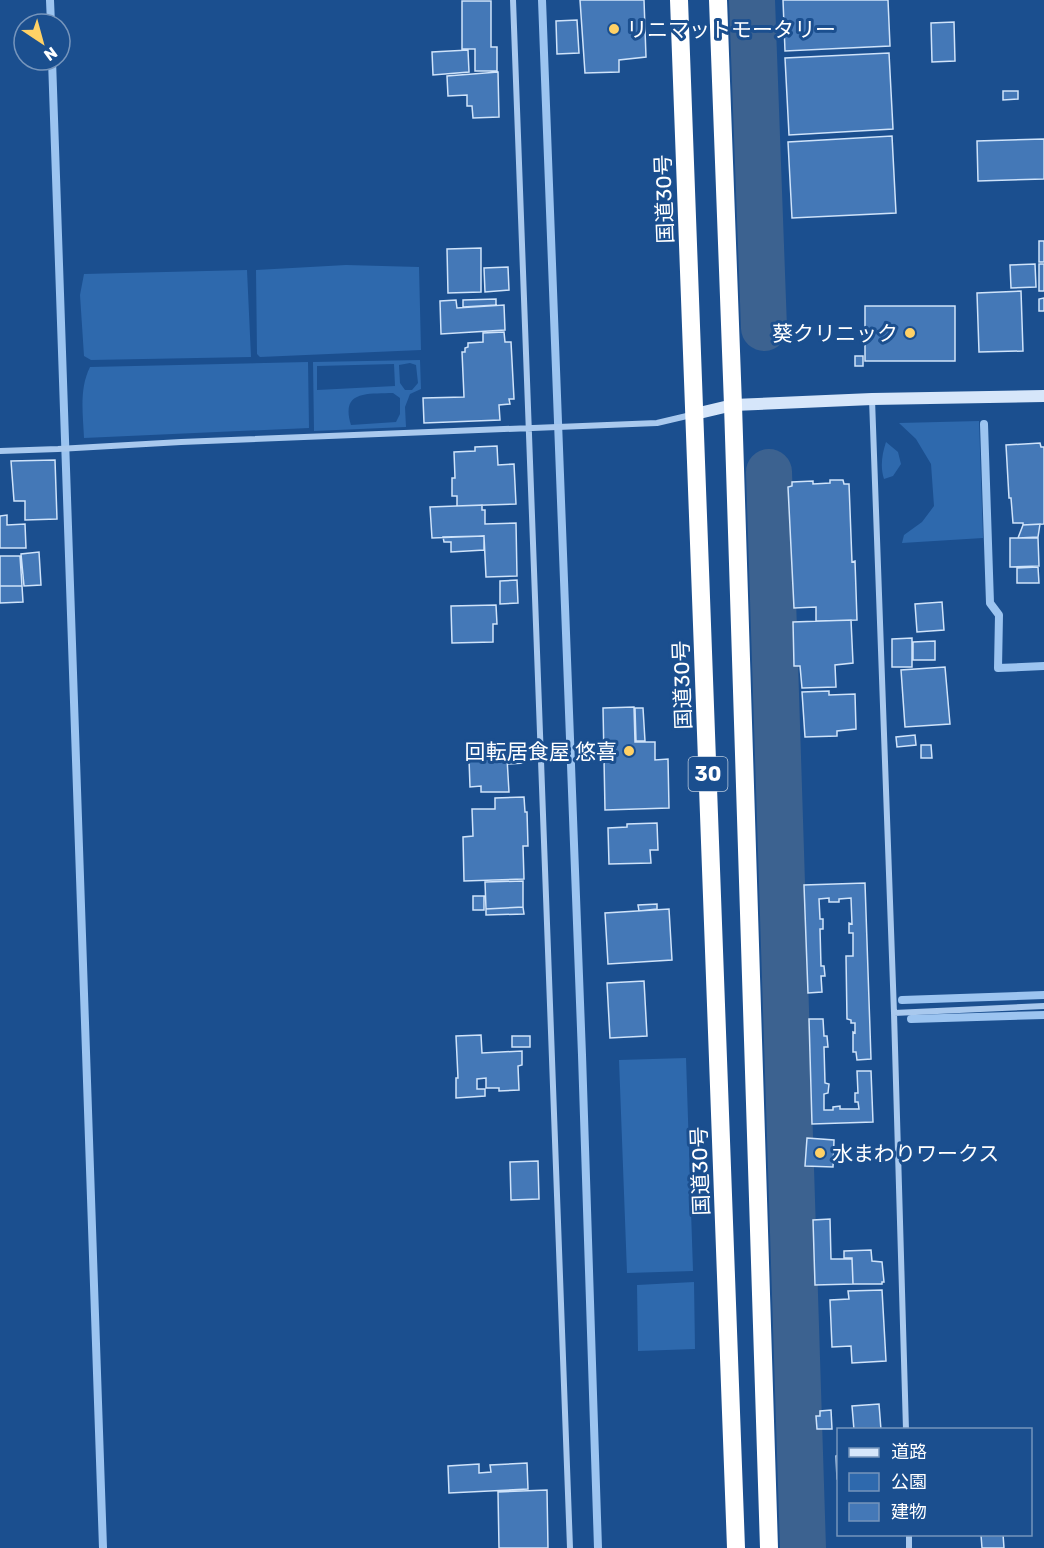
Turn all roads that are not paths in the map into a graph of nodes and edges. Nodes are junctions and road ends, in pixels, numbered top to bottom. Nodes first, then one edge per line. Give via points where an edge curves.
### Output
1 (513, 0) edge
2 (679, 0) edge
3 (718, 0) edge
4 (1044, 396) edge
5 (872, 399) junction
6 (733, 405) junction
7 (695, 414) junction
8 (530, 427) junction
9 (0, 451) edge
10 (1044, 1006) edge
11 (894, 1012) junction
12 (906, 1428) edge
13 (570, 1548) edge
14 (736, 1548) edge
15 (769, 1548) edge

1 - 8 street
2 - 7 highway, 国道30号 / 30
3 - 6 highway, 30
4 - 5 street
5 - 6 street
5 - 11 street
6 - 7 street
6 - 15 highway, 30
7 - 8 street via 657,423
7 - 14 highway, 国道30号 / 30
8 - 9 street
8 - 13 street
10 - 11 street
11 - 12 street

